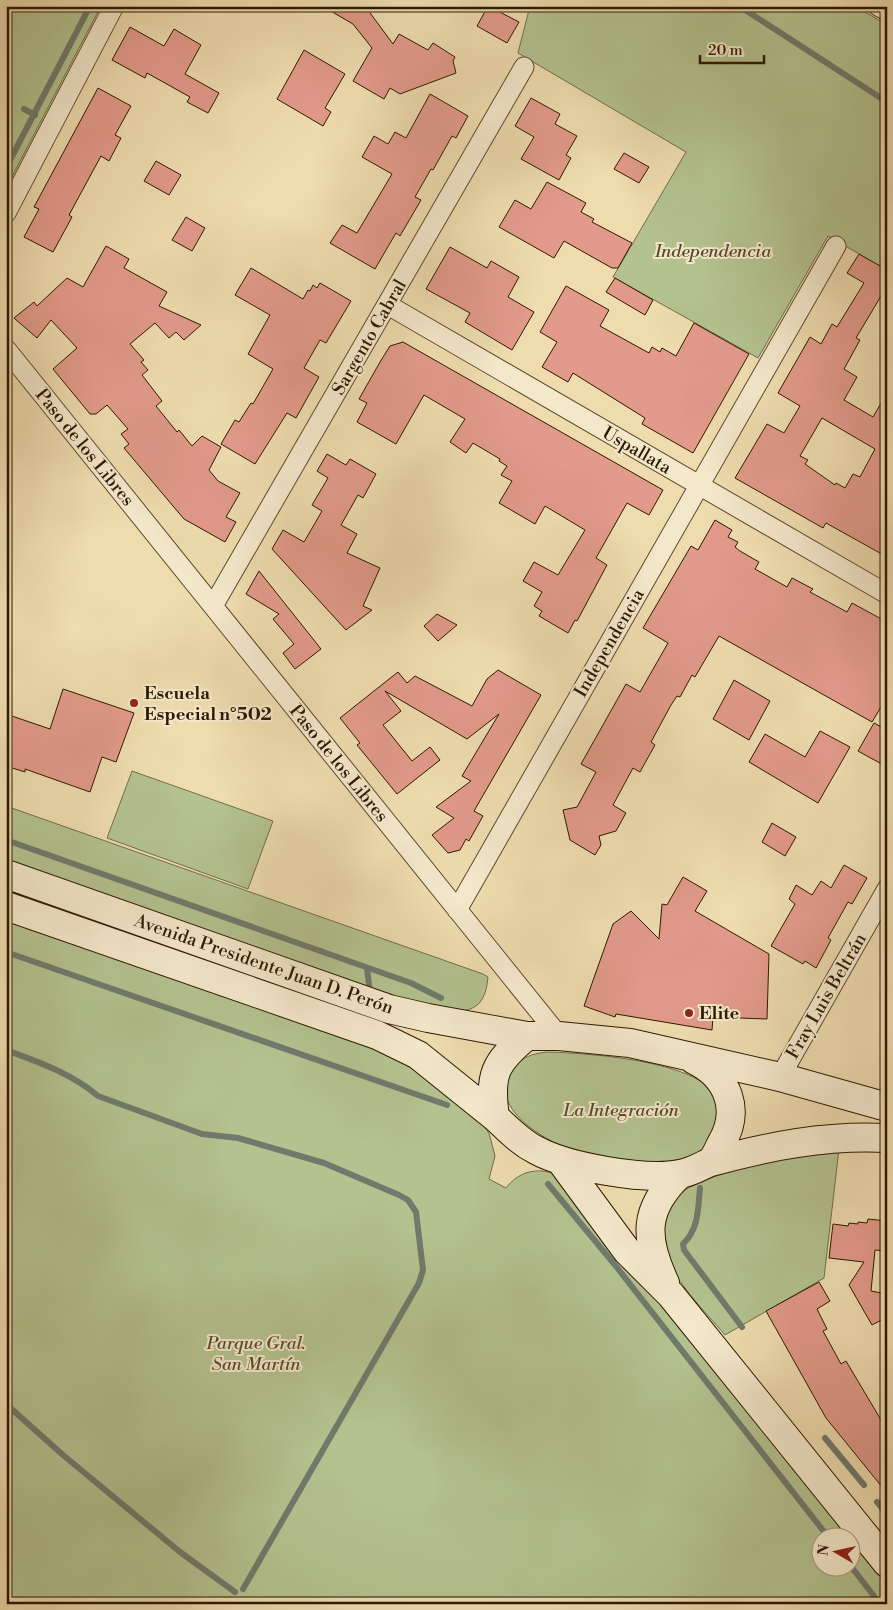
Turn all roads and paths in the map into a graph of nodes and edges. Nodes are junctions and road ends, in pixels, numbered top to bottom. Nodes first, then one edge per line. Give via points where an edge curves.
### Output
1 (114, 6) edge
2 (878, 6) edge
3 (887, 11) edge
4 (524, 67) dead end
5 (6, 213) edge
6 (836, 246) dead end
7 (388, 305) junction
8 (6, 349) edge
9 (700, 486) junction
10 (887, 594) edge
11 (213, 606) junction
12 (6, 874) edge
13 (887, 889) edge
14 (6, 906) edge
15 (457, 910) junction
16 (527, 1036) junction
17 (559, 1036) junction
18 (681, 1054) junction
19 (780, 1077) junction
20 (887, 1107) edge
21 (494, 1117) junction
22 (887, 1138) edge
23 (560, 1160) junction
24 (711, 1162) junction
25 (680, 1174) junction
26 (670, 1295) junction
27 (887, 1563) edge

1 - 5 street
2 - 3 street
4 - 7 street, Sargento Cabral
6 - 9 street, Independencia
7 - 9 street, Uspallata
7 - 11 street, Sargento Cabral
8 - 11 street, Paso de los Libres
9 - 10 street, Uspallata
9 - 15 street, Independencia
11 - 15 street, Paso de los Libres
12 - 16 main road, Avenida Presidente Juan D. Perón via 389,1008
13 - 19 street, Fray Luis Beltrán
14 - 21 main road, Avenida Presidente Juan D. Perón via 377,1035 418,1055
15 - 17 street, Paso de los Libres
16 - 17 main road, Avenida Presidente Juan D. Perón
16 - 21 main road via 507,1052 496,1069 491,1091
17 - 18 main road, Avenida Presidente Juan D. Perón
18 - 19 main road, Avenida Presidente Juan D. Perón
18 - 24 main road, Avenida Presidente Juan D. Perón via 714,1073 727,1089 733,1114 725,1138
19 - 20 main road, Avenida Presidente Juan D. Perón
21 - 23 main road, Avenida Presidente Juan D. Perón via 525,1144
22 - 24 main road, Avenida Presidente Juan D. Perón via 858,1136 808,1140 768,1146
23 - 25 main road, Avenida Presidente Juan D. Perón via 608,1171
23 - 26 main road via 627,1251
24 - 25 main road, Avenida Presidente Juan D. Perón
25 - 26 main road via 665,1188 652,1210 650,1236 654,1261
26 - 27 main road

